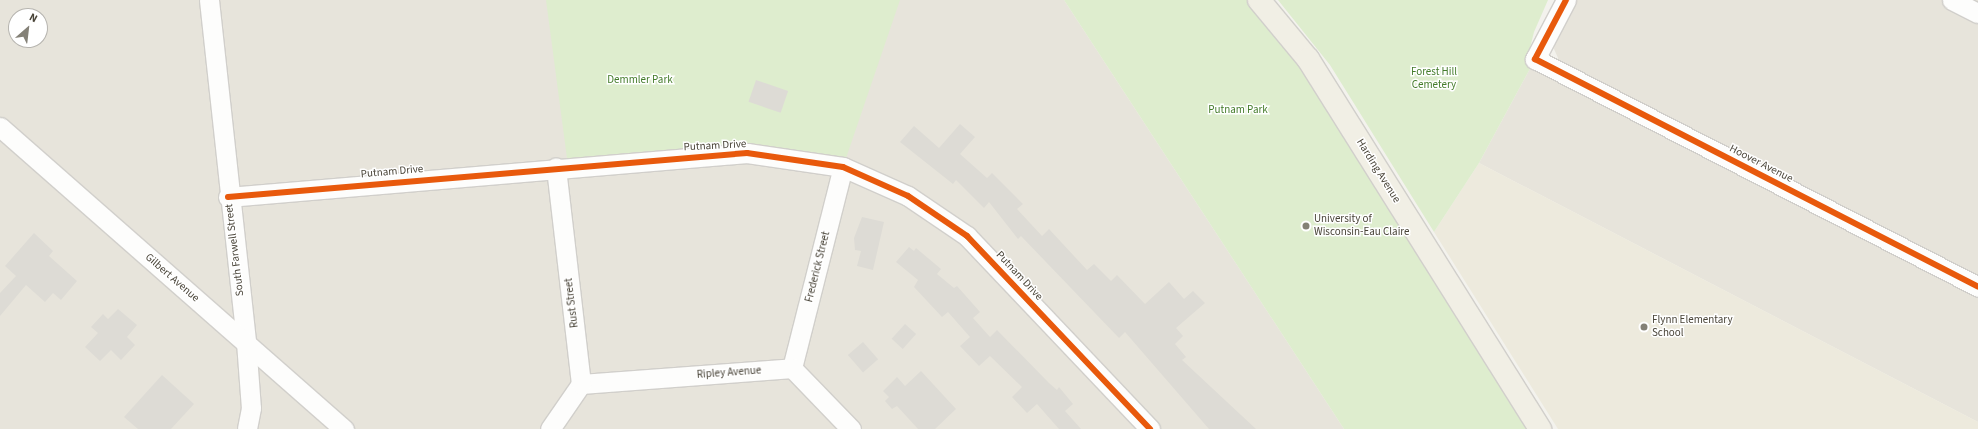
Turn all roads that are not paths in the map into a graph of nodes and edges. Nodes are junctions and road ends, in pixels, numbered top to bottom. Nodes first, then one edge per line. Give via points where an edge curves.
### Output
1 (209, 0) edge
2 (1259, 0) edge
3 (1566, 0) edge
4 (1952, 0) edge
5 (1978, 13) edge
6 (0, 127) edge
7 (556, 167) junction
8 (843, 167) junction
9 (228, 197) junction
10 (1978, 287) edge
11 (246, 342) junction
12 (792, 368) junction
13 (581, 384) junction
14 (247, 429) edge
15 (344, 429) edge
16 (550, 429) edge
17 (851, 429) edge
18 (1150, 429) edge
19 (1540, 429) edge

1 - 9 street, South Farwell Street
2 - 19 main road, Harding Avenue via 1308,59
3 - 10 street, Hoover Avenue via 1535,59
4 - 5 street
6 - 11 street, Gilbert Avenue
7 - 8 street, Putnam Drive via 747,153
7 - 9 street, Putnam Drive
7 - 13 street, Rust Street
8 - 12 street, Frederick Street
8 - 18 street, Putnam Drive via 908,196 967,236
9 - 11 street, South Farwell Street
11 - 14 street, South Farwell Street via 251,408
11 - 15 street, Gilbert Avenue
12 - 13 street, Ripley Avenue
12 - 17 street
13 - 16 street

